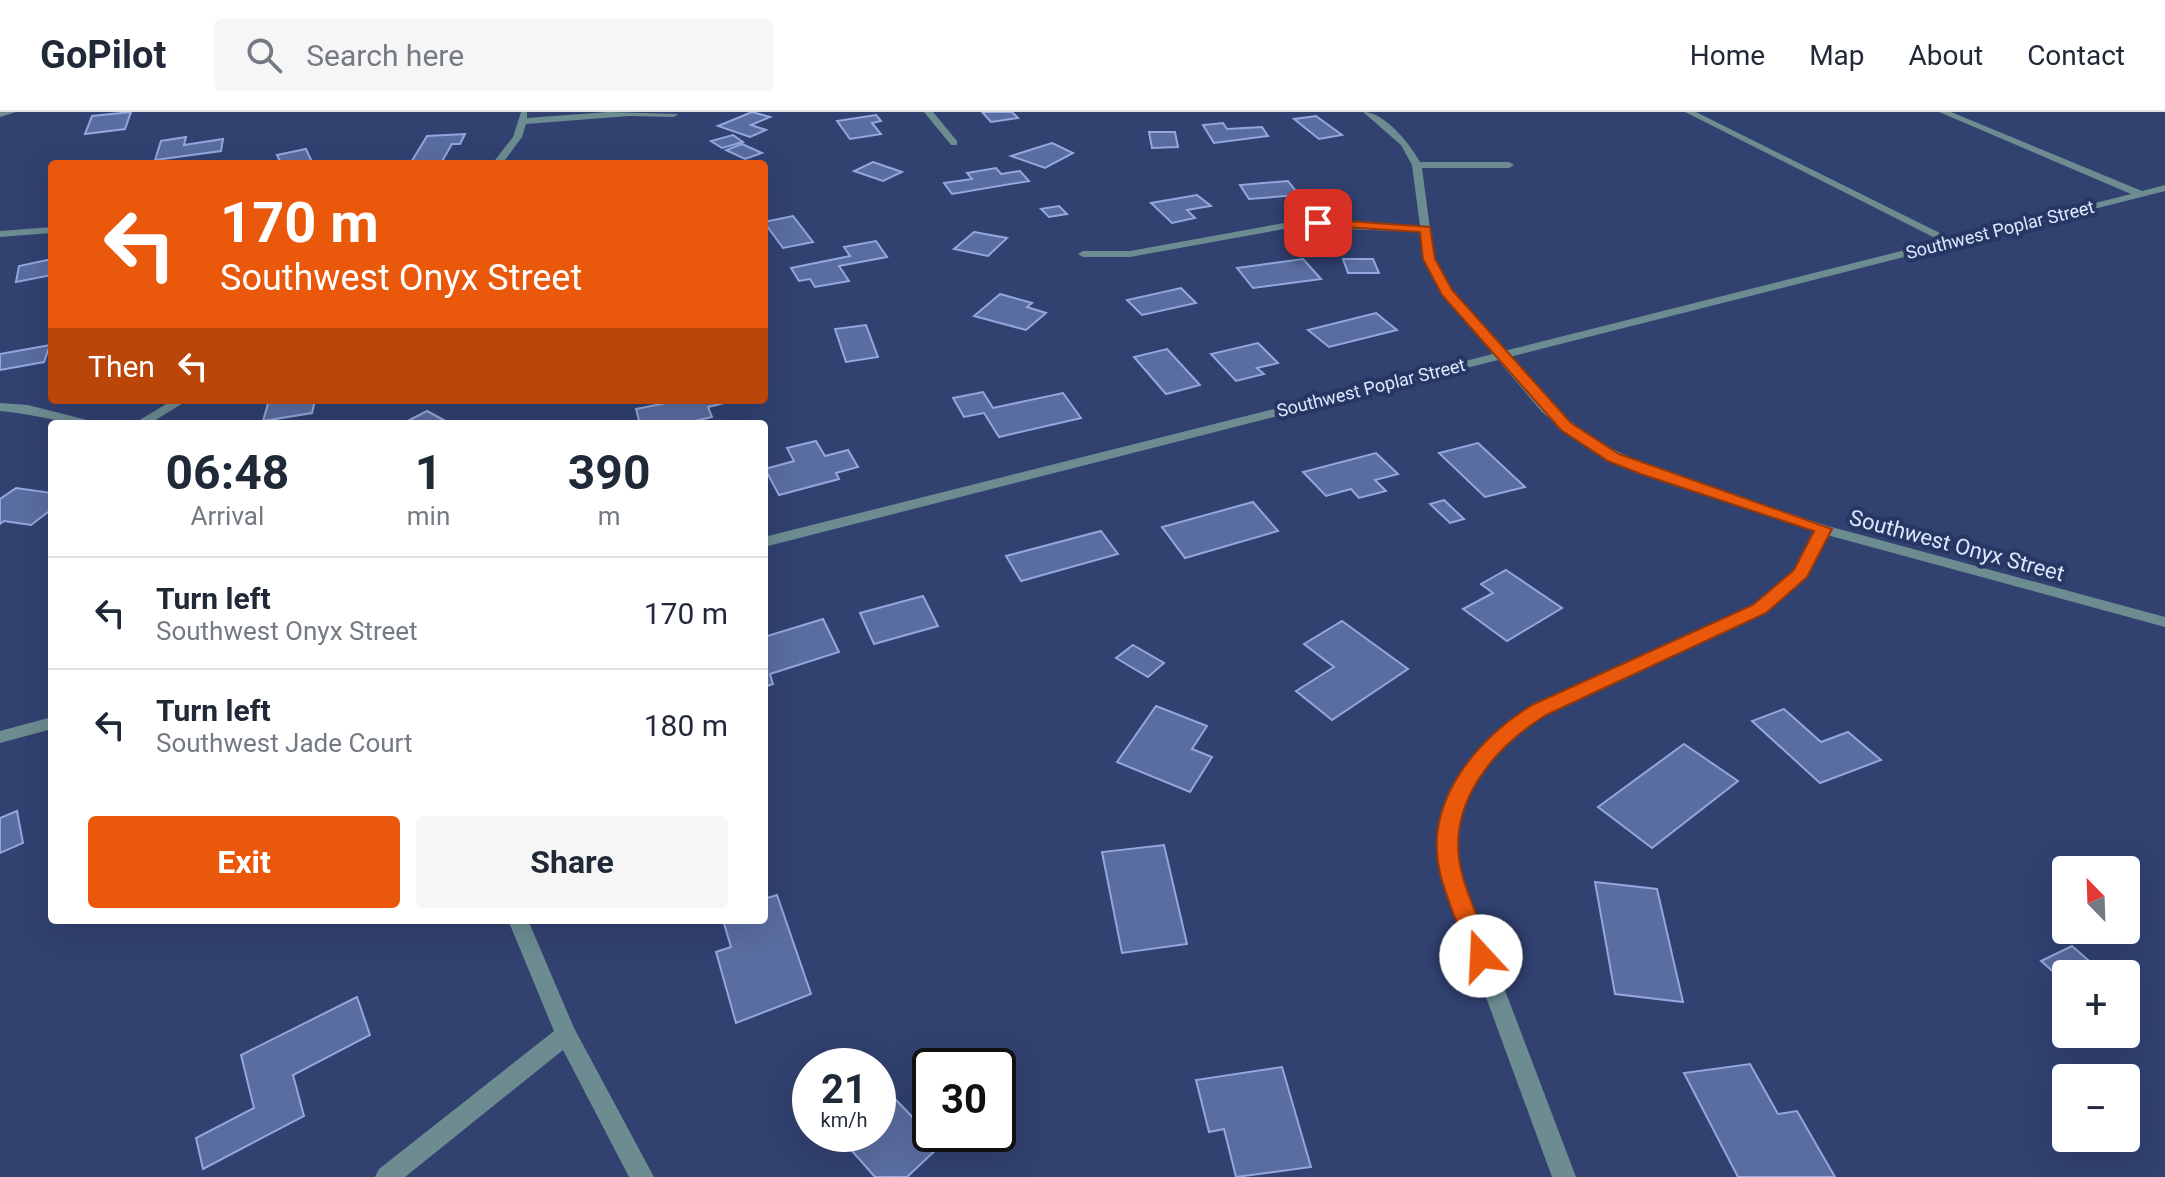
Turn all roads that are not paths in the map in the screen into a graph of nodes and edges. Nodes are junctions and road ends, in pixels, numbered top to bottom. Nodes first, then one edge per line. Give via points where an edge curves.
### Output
1 (12, 112) edge
2 (928, 112) edge
3 (1367, 112) edge
4 (1689, 112) edge
5 (1943, 112) edge
6 (0, 114) edge
7 (674, 114) dead end
8 (524, 116) edge
9 (954, 143) dead end
10 (500, 160) edge
11 (1417, 165) junction
12 (1509, 165) dead end
13 (2165, 188) edge
14 (2141, 194) junction
15 (1425, 229) junction
16 (48, 230) edge
17 (0, 234) edge
18 (1951, 242) junction
19 (1083, 254) dead end
20 (1500, 356) junction
21 (175, 404) edge
22 (0, 407) edge
23 (71, 420) edge
24 (146, 420) edge
25 (1823, 529) junction
26 (768, 541) edge
27 (2165, 622) edge
28 (48, 724) edge
29 (0, 737) edge
30 (520, 924) edge
31 (566, 1034) junction
32 (387, 1177) edge
33 (642, 1177) edge
34 (1564, 1177) edge

1 - 6 street
2 - 9 street
3 - 11 street, Southwest Onyx Street via 1405,143
4 - 18 street
5 - 14 street
7 - 8 street
8 - 10 street
11 - 12 street
11 - 15 street, Southwest Onyx Street
13 - 14 street, Southwest Poplar Street
14 - 18 street, Southwest Poplar Street
15 - 19 street via 1295,224 1130,254
15 - 20 street, Southwest Onyx Street via 1429,259 1446,292
16 - 17 street
18 - 20 street, Southwest Poplar Street
20 - 25 street, Southwest Onyx Street via 1566,427 1613,458
20 - 26 street, Southwest Poplar Street
21 - 24 street
22 - 23 street
25 - 27 street, Southwest Onyx Street
25 - 34 street via 1801,573 1759,609 1539,710 1509,729 1462,785 1446,827 1450,872
28 - 29 street
30 - 31 street
31 - 32 street
31 - 33 street

